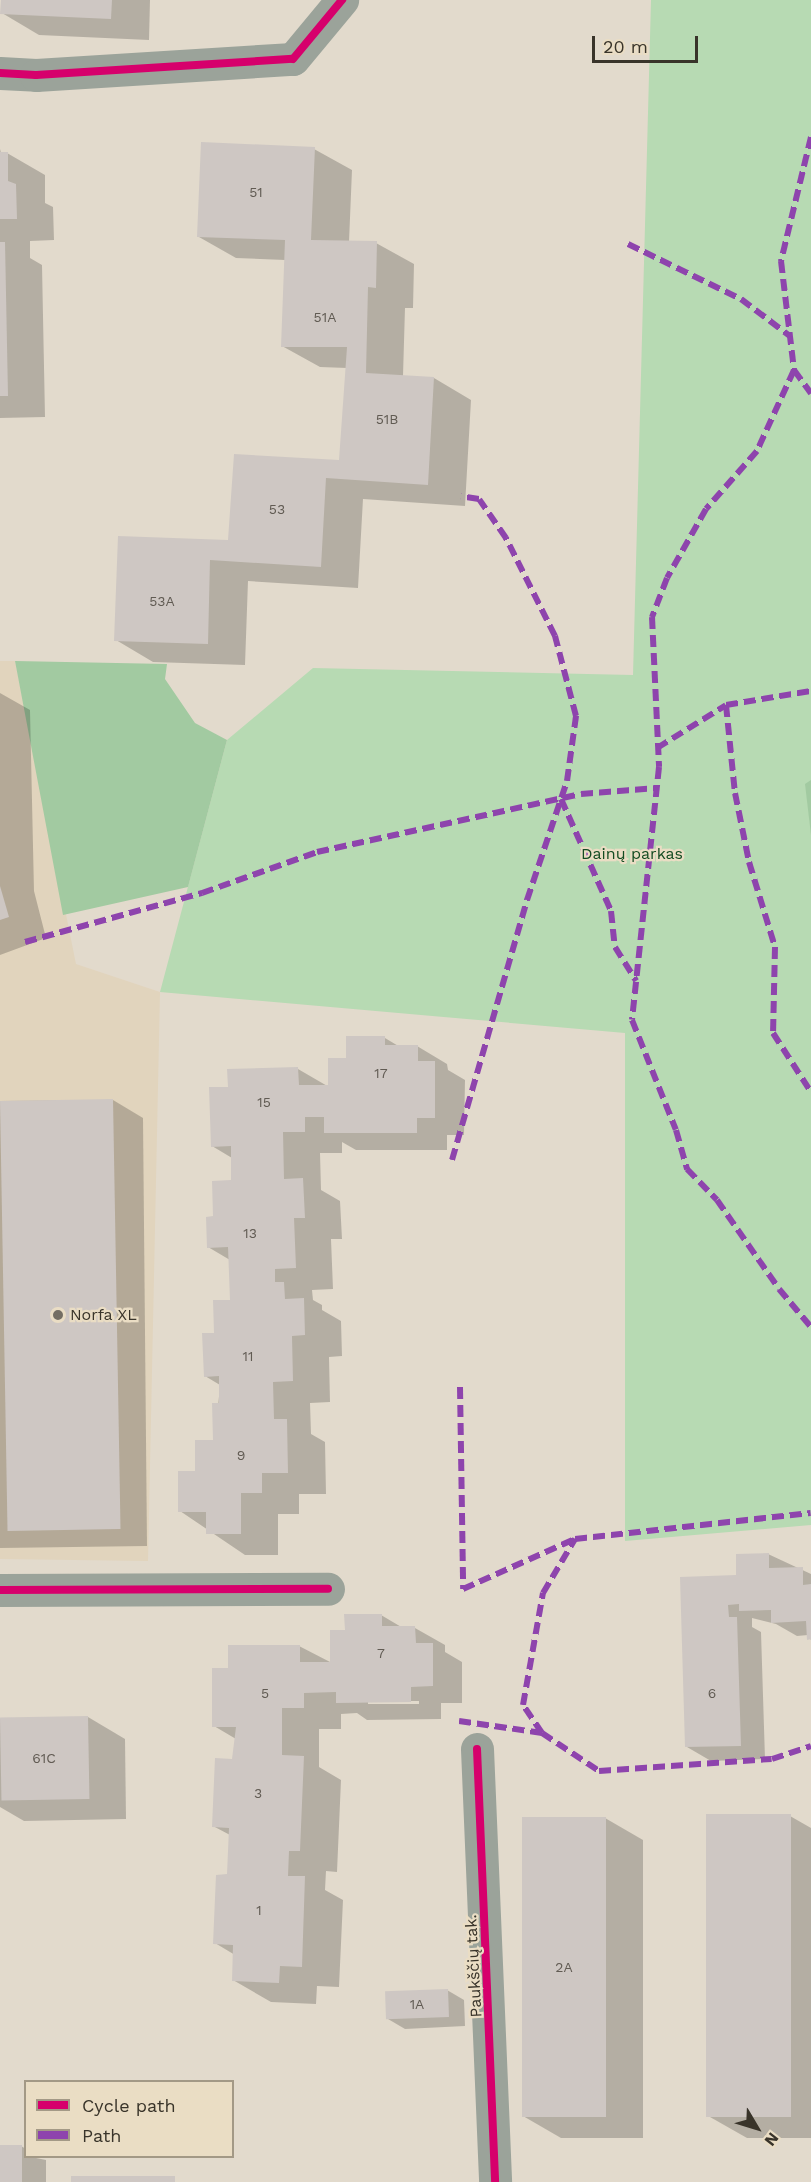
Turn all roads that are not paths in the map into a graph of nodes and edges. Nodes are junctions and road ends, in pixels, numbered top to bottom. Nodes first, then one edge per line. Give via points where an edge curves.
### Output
1 (342, 0) edge
2 (0, 73) edge
3 (328, 1589) dead end
4 (0, 1590) edge
5 (477, 1749) dead end
6 (495, 2182) edge

1 - 2 street via 293,59 36,75
3 - 4 street
5 - 6 street, Paukščių tak.

